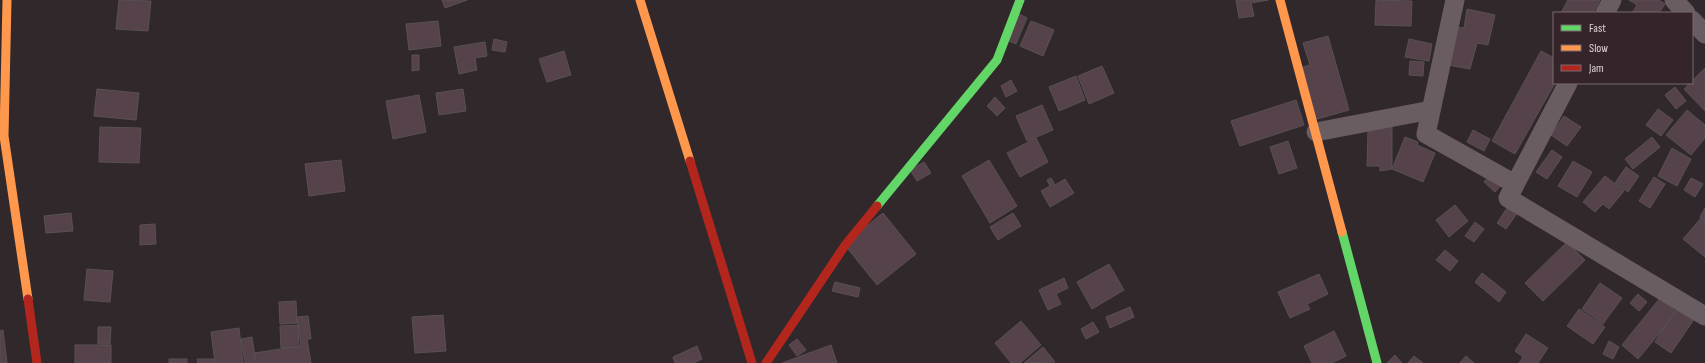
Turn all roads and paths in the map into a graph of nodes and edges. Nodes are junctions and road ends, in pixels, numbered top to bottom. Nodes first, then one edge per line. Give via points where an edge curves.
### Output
1 (7, 0) edge
2 (640, 0) edge
3 (1020, 0) edge
4 (1280, 0) edge
5 (1455, 0) edge
6 (1612, 0) edge
7 (1674, 0) edge
8 (1606, 12) edge
9 (1685, 12) edge
10 (1693, 21) edge
11 (1705, 34) edge
12 (1567, 84) edge
13 (1431, 110) junction
14 (1316, 132) junction
15 (2, 138) edge
16 (1515, 184) junction
17 (1705, 316) edge
18 (36, 363) edge
19 (752, 363) edge
20 (766, 363) edge
21 (1377, 363) edge

1 - 15 street
2 - 19 street
3 - 20 street via 997,60 846,244
4 - 14 street
5 - 13 street
6 - 8 street
7 - 9 street
10 - 11 street
12 - 16 street
13 - 14 street
13 - 16 street via 1426,134
14 - 21 street
15 - 18 street
16 - 17 street via 1508,198

